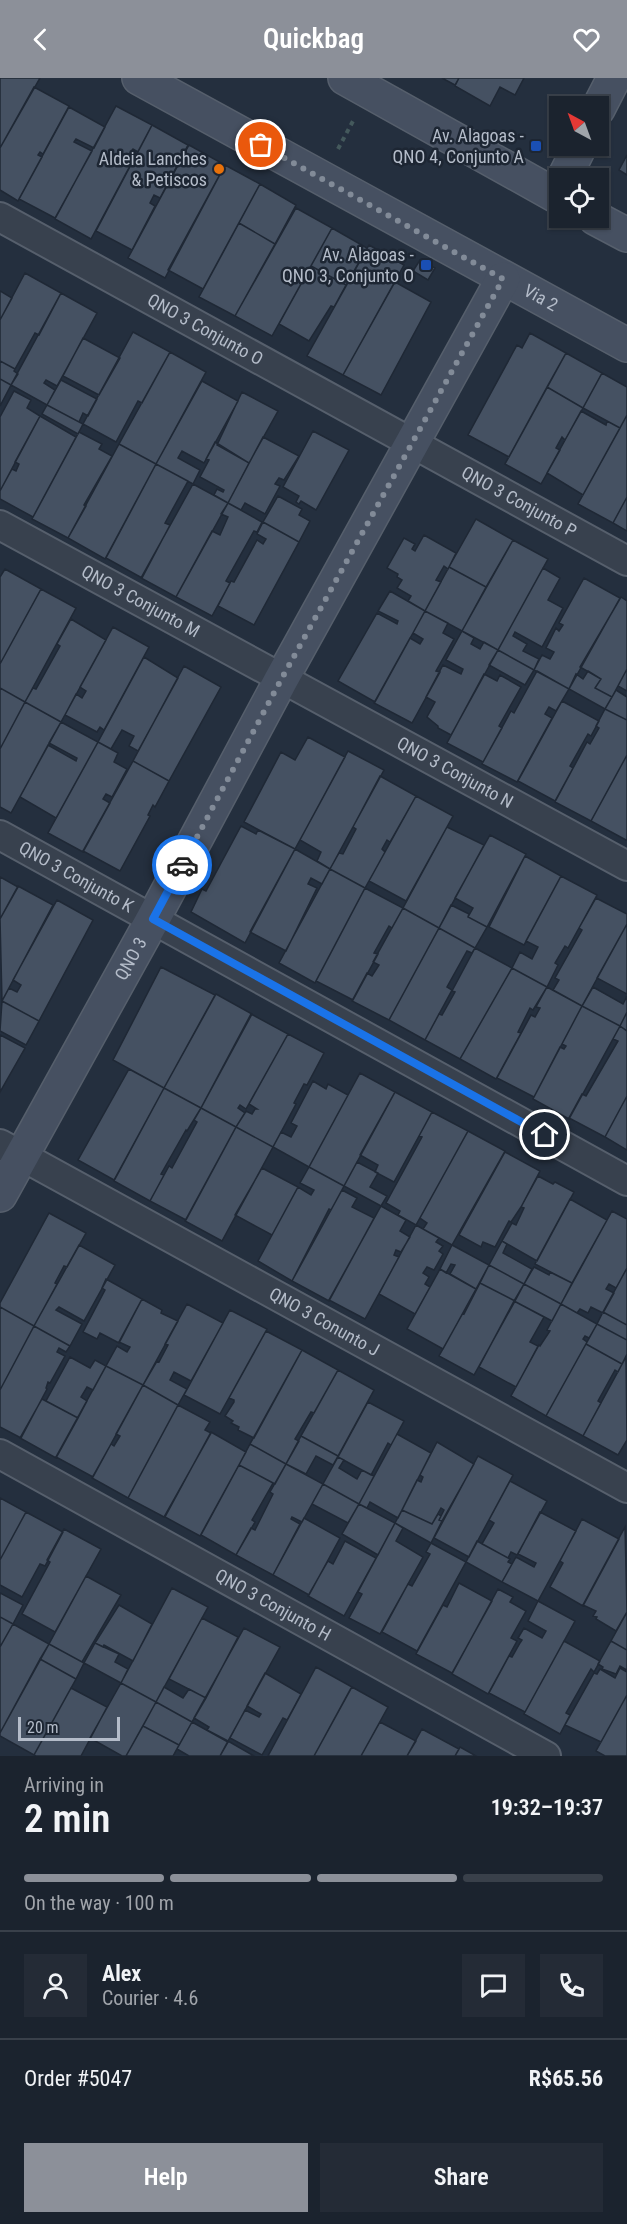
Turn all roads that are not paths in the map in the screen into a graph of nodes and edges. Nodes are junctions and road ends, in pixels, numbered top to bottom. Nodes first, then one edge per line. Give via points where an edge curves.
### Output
1 (139, 78) edge
2 (614, 78) edge
3 (357, 85) edge
4 (605, 96) edge
5 (549, 184) edge
6 (0, 217) edge
7 (609, 225) edge
8 (627, 235) edge
9 (503, 279) junction
10 (627, 345) edge
11 (411, 443) junction
12 (0, 525) edge
13 (627, 561) edge
14 (282, 678) junction
15 (0, 835) edge
16 (627, 866) edge
17 (153, 919) junction
18 (11, 1150) edge
19 (627, 1181) edge
20 (0, 1195) edge
21 (0, 1454) edge
22 (627, 1488) edge
23 (546, 1756) edge

1 - 9 street, Via 2
2 - 4 street
3 - 5 street
6 - 11 street, QNO 3 Conjunto O
7 - 8 street
9 - 10 street, Via 2
9 - 11 street, QNO 3
11 - 13 street, QNO 3 Conjunto P
11 - 14 street, QNO 3
12 - 14 street, QNO 3 Conjunto M
14 - 16 street, QNO 3 Conjunto N
14 - 17 street, QNO 3
15 - 17 street, QNO 3 Conjunto K
17 - 18 street, QNO 3
17 - 19 street, QNO 3 Conjunto K
18 - 20 street, QNO 3
18 - 22 street, QNO 3 Conunto J
21 - 23 street, QNO 3 Conjunto H

